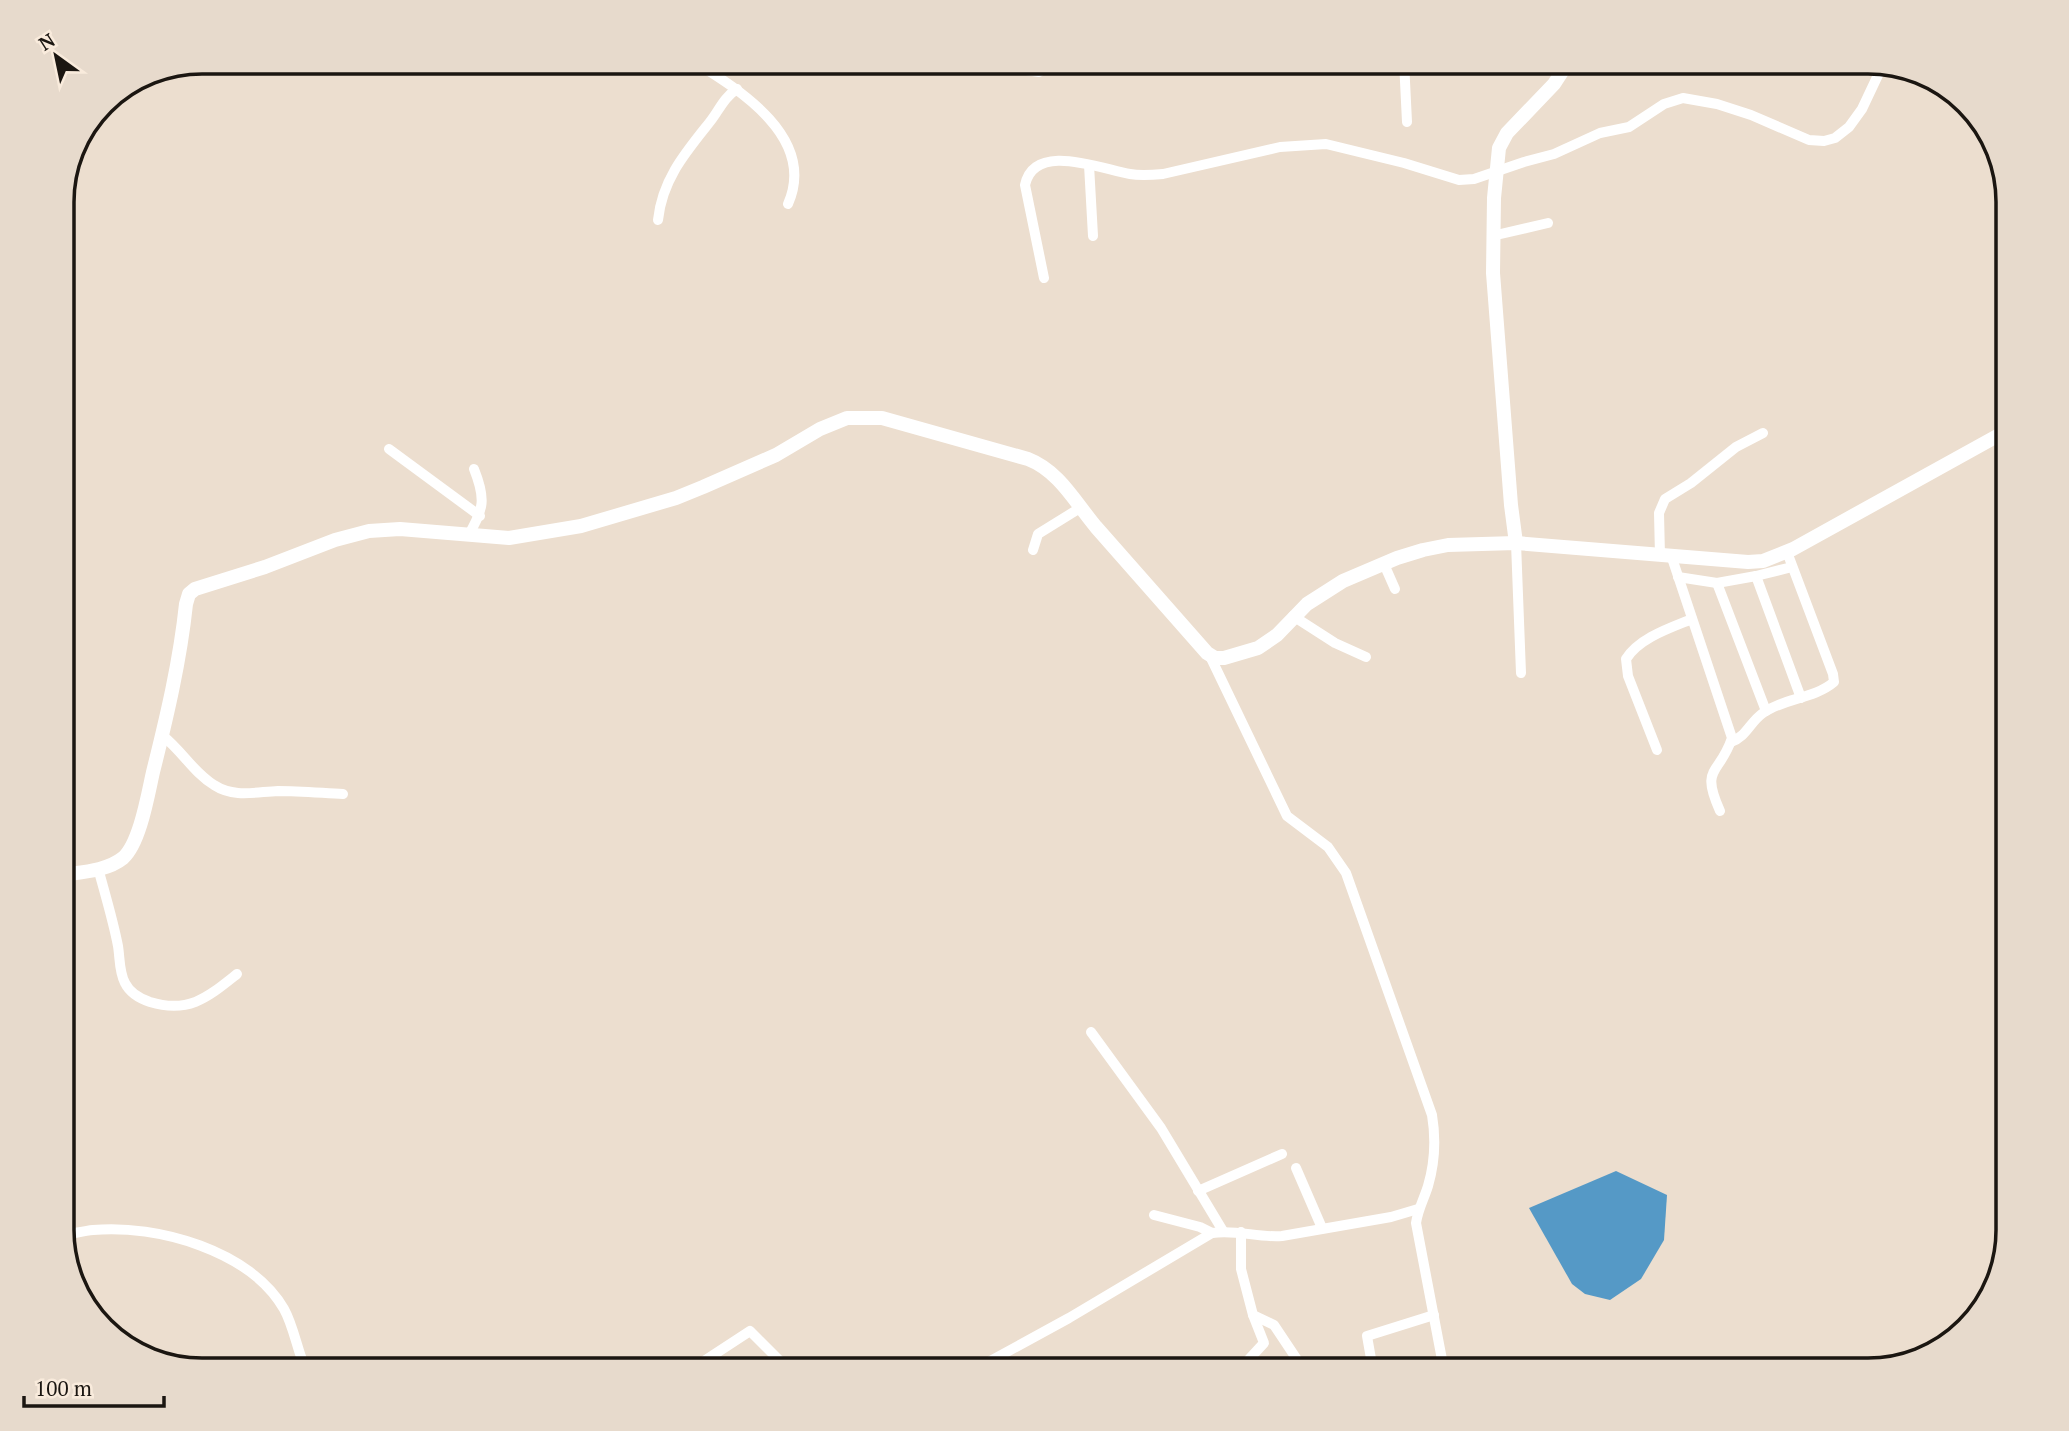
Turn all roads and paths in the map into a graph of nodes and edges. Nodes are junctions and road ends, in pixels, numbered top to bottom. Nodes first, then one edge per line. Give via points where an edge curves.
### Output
1 (713, 74) edge
2 (1405, 74) edge
3 (1561, 74) edge
4 (1878, 75) edge
5 (737, 89) junction
6 (1407, 122) dead end
7 (1089, 165) junction
8 (1496, 173) junction
9 (788, 204) dead end
10 (658, 220) dead end
11 (1548, 223) dead end
12 (1093, 236) dead end
13 (1492, 236) junction
14 (1044, 278) dead end
15 (1763, 433) dead end
16 (1996, 437) edge
17 (389, 449) dead end
18 (474, 469) dead end
19 (1080, 508) junction
20 (480, 516) junction
21 (468, 536) junction
22 (1516, 543) junction
23 (1032, 550) dead end
24 (1787, 552) junction
25 (1666, 557) junction
26 (1384, 564) junction
27 (1792, 566) junction
28 (1756, 576) junction
29 (1678, 577) junction
30 (1717, 583) junction
31 (1395, 589) dead end
32 (1293, 616) junction
33 (1692, 619) junction
34 (1210, 656) junction
35 (1366, 657) dead end
36 (1521, 673) dead end
37 (1801, 698) junction
38 (1766, 711) junction
39 (163, 736) junction
40 (1731, 743) junction
41 (1657, 750) dead end
42 (343, 794) dead end
43 (1720, 811) dead end
44 (98, 869) junction
45 (74, 873) edge
46 (237, 974) dead end
47 (1091, 1032) dead end
48 (1282, 1154) dead end
49 (1296, 1168) dead end
50 (1198, 1191) junction
51 (1418, 1209) junction
52 (1154, 1215) dead end
53 (1322, 1228) junction
54 (1218, 1232) junction
55 (1241, 1232) junction
56 (74, 1234) edge
57 (1253, 1315) junction
58 (1434, 1315) junction
59 (302, 1358) edge
60 (709, 1358) edge
61 (777, 1358) edge
62 (996, 1358) edge
63 (1250, 1358) edge
64 (1295, 1358) edge
65 (1371, 1358) edge
66 (1442, 1358) edge

1 - 5 street
2 - 6 street
3 - 8 street via 1507,133 1499,148
4 - 8 street via 1849,127 1829,140 1809,140 1740,112 1683,98 1664,104 1629,127 1600,133 1561,152
5 - 9 street via 765,114 790,155 796,180
5 - 10 street via 678,163 662,196
7 - 8 street via 1129,174 1163,174 1280,147 1326,144 1459,180
7 - 12 street
7 - 14 street via 1048,160 1027,178 1026,194
8 - 13 street
11 - 13 street
13 - 22 street
15 - 25 street via 1665,499 1659,513
16 - 24 street
17 - 20 street
18 - 20 street via 483,497
19 - 21 street via 1055,475 1034,461 900,422 858,416 830,424 776,455 676,498 538,534
19 - 23 street via 1038,534
19 - 34 street
20 - 21 street
21 - 39 street via 400,529 369,531 192,591
22 - 25 street
22 - 26 street via 1448,545
22 - 36 street
24 - 25 street via 1748,562
24 - 27 street
25 - 29 street
26 - 31 street
26 - 32 street via 1343,581
27 - 28 street
27 - 37 street via 1834,678 1829,686
28 - 30 street
28 - 37 street
29 - 30 street
29 - 33 street
30 - 38 street
32 - 34 street via 1258,648 1224,658
32 - 35 street
33 - 40 street
33 - 41 street via 1646,640 1626,659 1628,676
34 - 51 street via 1287,816 1328,847 1346,873 1432,1115 1436,1136 1433,1164
37 - 38 street
38 - 40 street
39 - 42 street via 200,775 226,792
39 - 44 street via 133,844 124,857
40 - 43 street via 1711,778
44 - 45 street
44 - 46 street via 122,976 133,993 159,1004 184,1007 214,993
47 - 50 street via 1161,1128
48 - 50 street
49 - 53 street
50 - 54 street
51 - 53 street
51 - 58 street
52 - 54 street
53 - 55 street via 1265,1237
54 - 55 street
54 - 62 street
55 - 57 street via 1241,1269
56 - 59 street via 95,1230 170,1236 244,1266 267,1284 285,1310
57 - 63 street via 1264,1343
57 - 64 street via 1274,1325
58 - 65 street via 1367,1336
58 - 66 street
60 - 61 street via 750,1331

